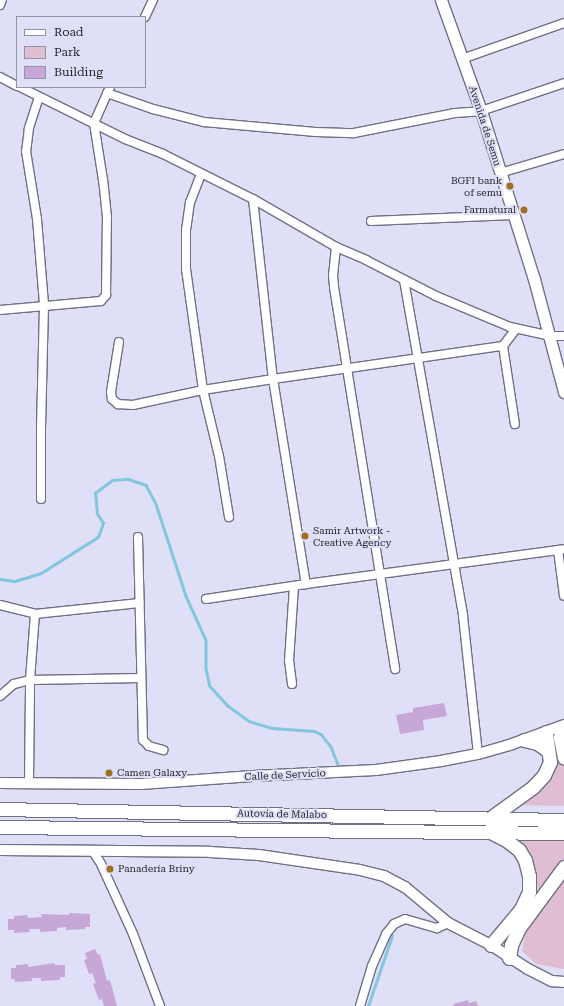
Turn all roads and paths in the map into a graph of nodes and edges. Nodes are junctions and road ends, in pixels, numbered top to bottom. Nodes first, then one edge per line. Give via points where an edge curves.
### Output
1 (2, 0) edge
2 (153, 0) edge
3 (441, 0) edge
4 (0, 4) edge
5 (145, 16) edge
6 (564, 23) edge
7 (462, 59) junction
8 (0, 77) edge
9 (564, 83) edge
10 (16, 85) edge
11 (22, 88) edge
12 (108, 90) edge
13 (39, 97) junction
14 (481, 111) junction
15 (94, 123) junction
16 (564, 154) edge
17 (500, 173) junction
18 (201, 174) junction
19 (253, 200) junction
20 (514, 215) junction
21 (371, 221) dead end
22 (336, 247) junction
23 (404, 280) junction
24 (44, 305) junction
25 (0, 310) edge
26 (516, 329) junction
27 (551, 336) junction
28 (564, 336) edge
29 (119, 342) dead end
30 (502, 346) junction
31 (418, 358) junction
32 (346, 367) junction
33 (273, 379) junction
34 (203, 390) junction
35 (564, 392) edge
36 (515, 424) dead end
37 (41, 499) dead end
38 (228, 516) dead end
39 (138, 536) dead end
40 (561, 550) edge
41 (454, 564) junction
42 (379, 575) junction
43 (306, 584) junction
44 (294, 586) junction
45 (564, 596) edge
46 (206, 599) dead end
47 (139, 603) junction
48 (0, 605) edge
49 (35, 614) junction
50 (396, 669) dead end
51 (141, 678) junction
52 (30, 680) junction
53 (292, 684) dead end
54 (0, 696) edge
55 (564, 725) edge
56 (564, 728) edge
57 (546, 732) junction
58 (524, 740) junction
59 (163, 750) dead end
60 (547, 750) junction
61 (478, 754) junction
62 (564, 758) edge
63 (0, 783) edge
64 (29, 783) junction
65 (0, 809) edge
66 (564, 820) edge
67 (488, 825) junction
68 (0, 827) edge
69 (564, 832) edge
70 (0, 850) edge
71 (92, 850) junction
72 (103, 850) junction
73 (100, 864) junction
74 (564, 867) edge
75 (448, 923) junction
76 (492, 945) junction
77 (509, 958) junction
78 (564, 982) edge
79 (160, 1006) edge
80 (360, 1006) edge

1 - 4 street
2 - 5 street
3 - 7 main road, Avenida de Semu
6 - 7 street
7 - 14 main road, Avenida de Semu
8 - 10 street
9 - 14 street
11 - 13 street
12 - 14 street via 153,109 204,122 316,132 354,133 455,113
12 - 15 street
13 - 15 street
13 - 24 street via 29,128 26,151 37,219
14 - 17 main road, Avenida de Semu
15 - 18 street
15 - 24 street via 106,217 106,295 101,301
16 - 17 street
17 - 20 main road, Avenida de Semu
18 - 19 street
18 - 34 street via 190,202 185,248
19 - 22 street
19 - 33 street
20 - 21 street
20 - 27 main road, Avenida de Semu
22 - 23 street
22 - 32 street via 334,287
23 - 26 street
23 - 31 street
24 - 25 street
24 - 37 street via 40,429
26 - 27 street
26 - 30 street
27 - 28 street
27 - 35 main road, Avenida de Semu
29 - 34 street via 111,392 112,399 118,404 133,405
30 - 31 street
30 - 36 street
31 - 32 street
31 - 41 street
32 - 33 street
32 - 42 street
33 - 34 street
33 - 43 street
34 - 38 street via 219,456
39 - 47 street
40 - 41 street
40 - 45 street
41 - 42 street
41 - 61 street
42 - 43 street
42 - 50 street
43 - 44 street
44 - 46 street
44 - 53 street via 289,661
47 - 49 street
47 - 51 street
48 - 49 street
49 - 52 street
51 - 52 street
51 - 59 street via 143,740 149,746
52 - 54 street via 14,684
52 - 64 street
55 - 57 street, Calle de Servicio
56 - 62 highway via 560,737
57 - 58 street, Calle de Servicio
57 - 60 highway
58 - 60 highway via 537,743
58 - 61 street, Calle de Servicio
60 - 67 highway via 550,762 544,775
61 - 64 street, Calle de Servicio via 368,770 141,784
63 - 64 street, Calle de Servicio
65 - 67 highway, Autovía de Malabo
66 - 67 highway, Autovía de Malabo
67 - 68 highway, Autovía de Malabo
67 - 69 highway, Autovía de Malabo
67 - 76 highway via 519,850 525,860 529,876 528,892 521,909
70 - 71 street
71 - 72 street
71 - 73 street
72 - 73 street
72 - 75 street via 259,855 360,870 384,876 405,887
73 - 79 street via 133,934
74 - 77 highway via 518,928
75 - 76 street
75 - 80 street via 437,928 405,919 394,924 386,934 372,966
76 - 77 street
77 - 78 street via 552,981

